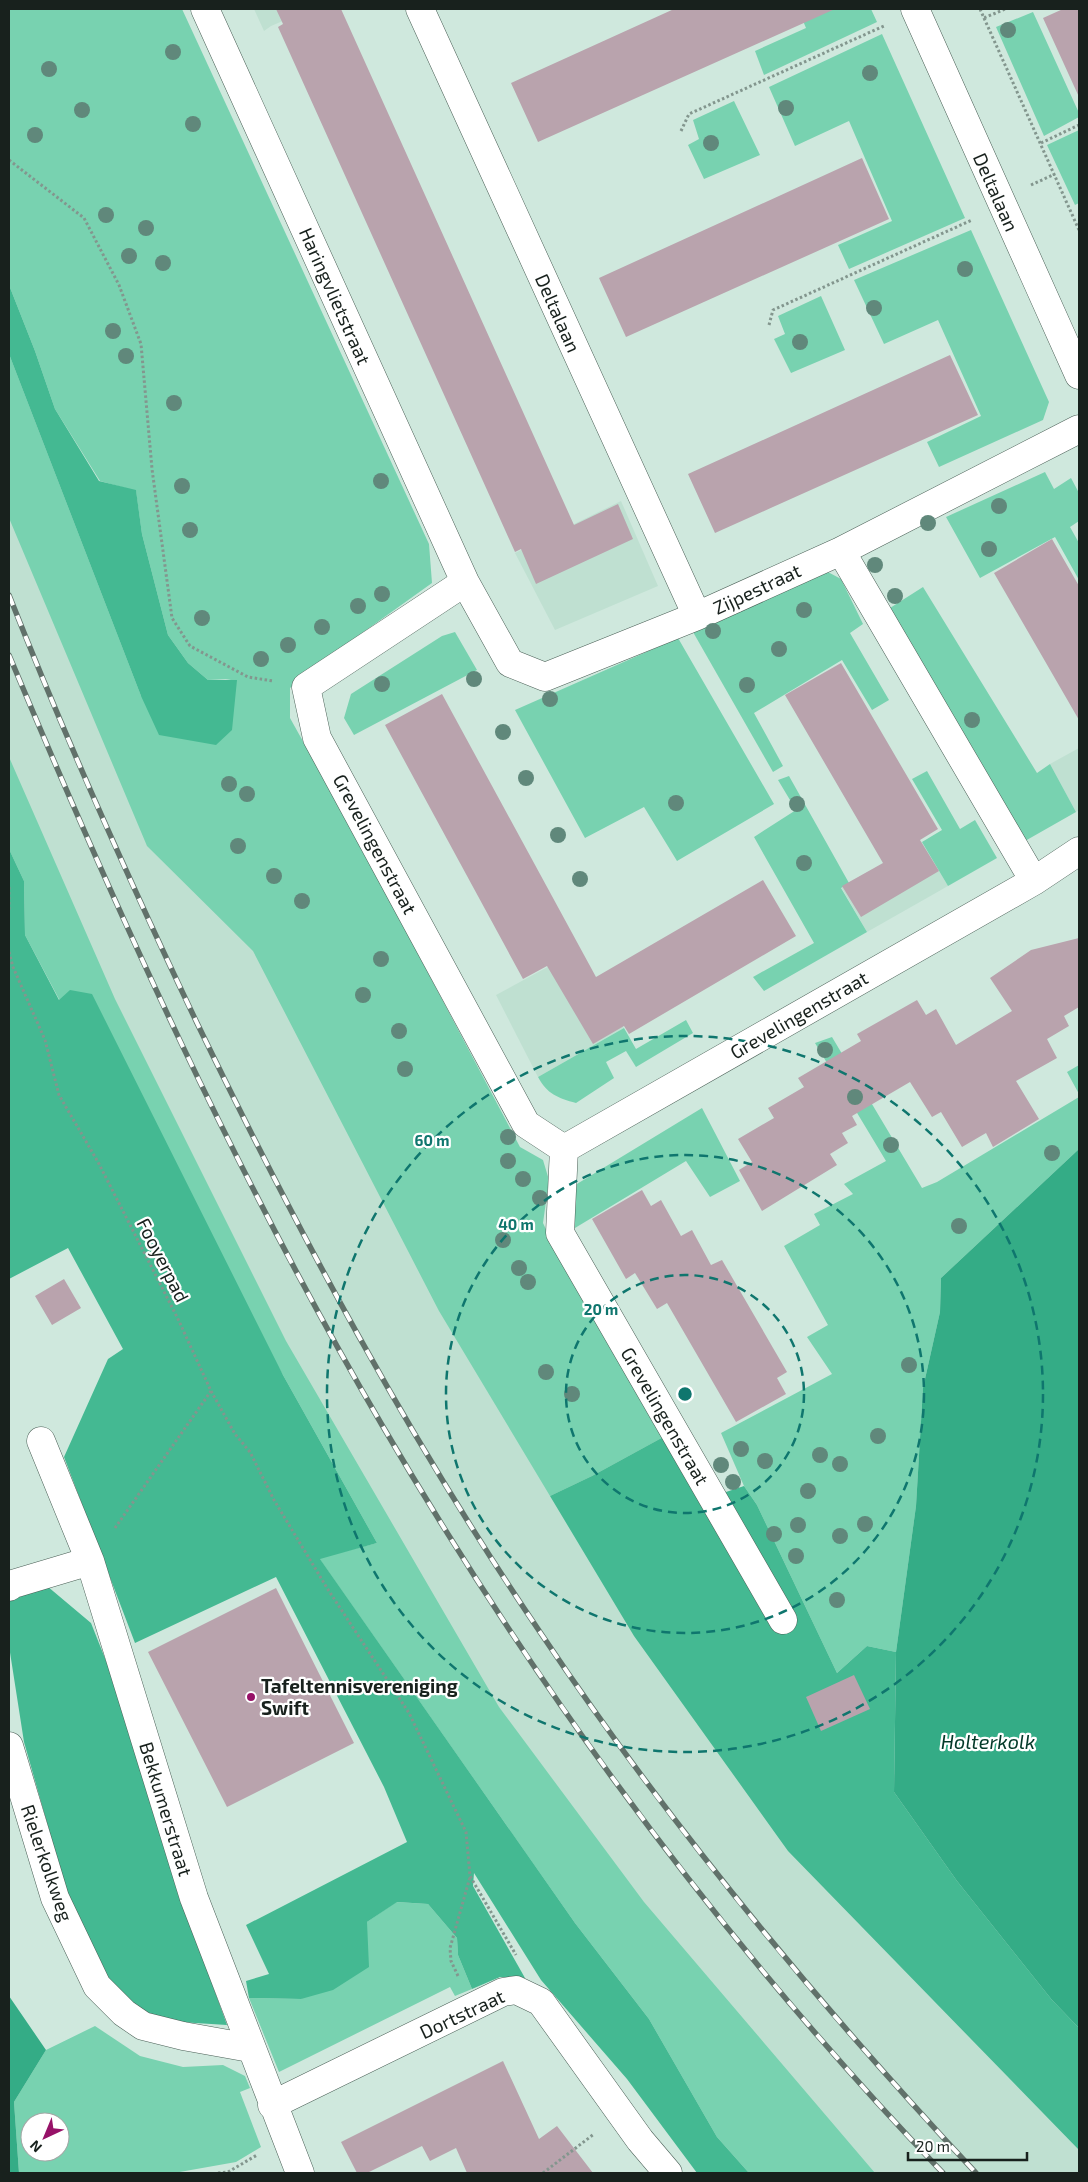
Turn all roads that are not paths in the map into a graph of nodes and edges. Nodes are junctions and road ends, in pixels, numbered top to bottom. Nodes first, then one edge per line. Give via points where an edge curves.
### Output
1 (205, 9) edge
2 (420, 9) edge
3 (915, 10) edge
4 (1079, 374) edge
5 (1079, 428) edge
6 (841, 551) junction
7 (465, 582) junction
8 (697, 616) junction
9 (1079, 851) edge
10 (1034, 881) junction
11 (564, 1149) junction
12 (41, 1441) dead end
13 (90, 1561) junction
14 (9, 1587) edge
15 (783, 1620) dead end
16 (9, 1746) edge
17 (250, 2048) junction
18 (272, 2105) junction
19 (300, 2173) edge
20 (668, 2173) edge

1 - 7 street, Haringvlietstraat
2 - 8 street, Deltalaan
3 - 4 street, Deltalaan
5 - 6 street, Zijpestraat
6 - 8 street, Zijpestraat
6 - 10 street
7 - 8 street, Zijpestraat via 510,664 545,677
7 - 11 street, Grevelingenstraat via 306,687 317,738 526,1124
9 - 10 street, Grevelingenstraat
10 - 11 street, Grevelingenstraat
11 - 15 street, Grevelingenstraat via 560,1232
12 - 13 street, Bekkumerstraat
13 - 14 street
13 - 17 street, Bekkumerstraat via 194,1898
16 - 17 street, Rielerkolkweg via 55,1898 97,1986 124,2013 143,2026
17 - 18 street, Bekkumerstraat
18 - 19 street, Bekkumerstraat
18 - 20 street, Dortstraat via 503,1992 516,1990 541,2002 621,2114

